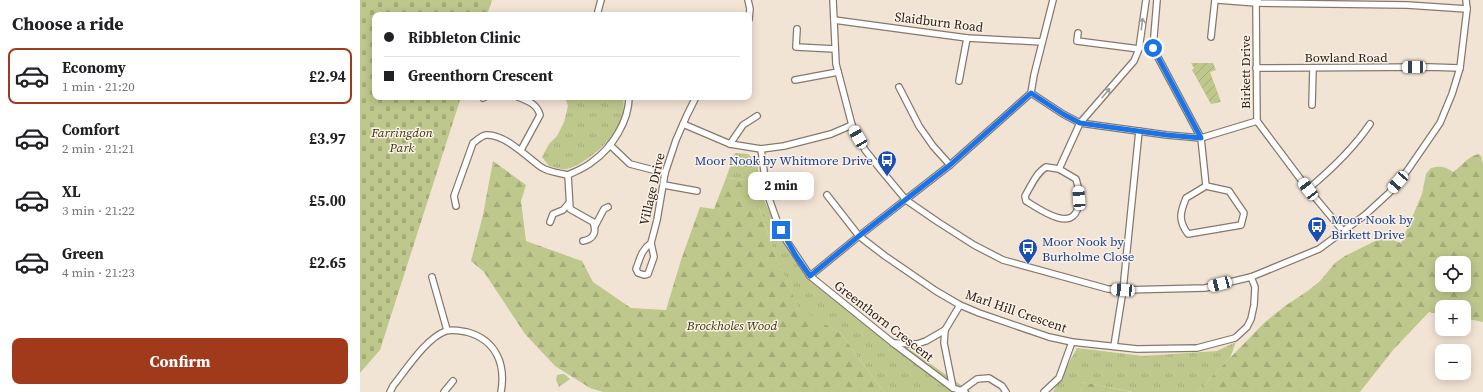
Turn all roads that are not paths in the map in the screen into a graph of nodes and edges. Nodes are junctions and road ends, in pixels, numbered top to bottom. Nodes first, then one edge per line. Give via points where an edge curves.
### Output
1 (601, 0) edge
2 (748, 0) edge
3 (833, 0) edge
4 (1053, 0) edge
5 (1146, 0) edge
6 (1158, 0) edge
7 (1215, 0) edge
8 (1218, 0) edge
9 (1466, 0) edge
10 (1257, 2) edge
11 (1319, 2) edge
12 (1406, 2) edge
13 (1467, 9) junction
14 (598, 12) edge
15 (750, 12) edge
16 (834, 20) junction
17 (797, 29) dead end
18 (1078, 32) dead end
19 (1211, 37) dead end
20 (966, 38) junction
21 (1042, 42) junction
22 (835, 49) junction
23 (1139, 49) junction
24 (1256, 68) junction
25 (1313, 68) junction
26 (1460, 68) junction
27 (838, 72) junction
28 (795, 80) dead end
29 (959, 81) dead end
30 (899, 87) dead end
31 (1031, 93) junction
32 (525, 100) edge
33 (629, 100) edge
34 (695, 100) edge
35 (1312, 105) dead end
36 (757, 116) dead end
37 (1256, 121) junction
38 (1080, 123) junction
39 (683, 124) junction
40 (1370, 124) dead end
41 (852, 125) junction
42 (1139, 131) junction
43 (1201, 138) junction
44 (730, 144) junction
45 (610, 145) junction
46 (521, 150) junction
47 (761, 150) junction
48 (950, 165) junction
49 (1059, 169) junction
50 (665, 173) junction
51 (568, 175) junction
52 (664, 185) junction
53 (1206, 186) junction
54 (1308, 189) junction
55 (697, 192) dead end
56 (827, 195) dead end
57 (906, 200) junction
58 (569, 203) junction
59 (456, 206) dead end
60 (608, 207) dead end
61 (550, 222) dead end
62 (594, 226) junction
63 (1343, 232) junction
64 (859, 236) junction
65 (583, 241) dead end
66 (651, 243) junction
67 (810, 276) junction
68 (432, 277) dead end
69 (1251, 277) junction
70 (1123, 290) junction
71 (960, 305) junction
72 (447, 330) junction
73 (945, 330) junction
74 (1072, 342) junction
75 (893, 343) junction
76 (1114, 346) junction
77 (453, 381) dead end
78 (953, 388) junction
79 (963, 391) edge
80 (390, 392) edge
81 (444, 392) edge
82 (501, 392) edge
83 (1006, 392) edge
84 (1044, 392) edge

1 - 14 street
2 - 15 street
3 - 16 street
4 - 21 street
23 -> 5 street
6 - 43 street via 1153,48
7 - 19 street
8 - 10 street
9 - 13 street
10 - 11 street
10 - 24 street, Birkett Drive
11 - 12 street
12 - 13 street
13 - 26 street
16 - 20 street, Slaidburn Road
16 - 22 street
17 - 22 street via 796,47
18 - 23 street via 1077,41
20 - 21 street, Slaidburn Road
20 - 29 street
21 - 31 street
22 - 27 street
38 -> 23 street via 1134,61
24 - 25 street, Bowland Road
24 - 37 street, Birkett Drive
25 - 26 street, Bowland Road
25 - 35 street
26 - 63 street via 1440,123 1423,149 1389,193
27 - 28 street
27 - 41 street
30 - 48 street via 919,126
31 - 38 street
31 - 48 street
32 - 46 street via 538,108 540,115
33 - 45 street via 625,121
34 - 39 street, Village Drive
36 - 44 street via 743,125
37 - 43 street
37 - 54 street, Birkett Drive
38 - 42 street
38 - 49 street
39 - 44 street
39 - 50 street, Village Drive
40 - 54 street via 1342,160
41 - 47 street via 832,134
41 - 57 street via 865,150
42 - 43 street
42 - 70 street
43 - 53 street
44 - 47 street
45 - 50 street via 630,164
45 - 51 street via 592,163
46 - 51 street via 542,167
46 - 59 street via 487,135 473,143 454,196
47 - 67 street, Greenthorn Crescent via 767,193 777,221 786,240
48 - 57 street
49 - 49 street via 1076,179 1078,186 1079,198 1075,214 1064,220 1026,201 1025,196 1041,170 1046,167
50 - 52 street, Village Drive
51 - 58 street
52 - 55 street
52 - 66 street, Village Drive
53 - 53 street via 1186,198 1181,209 1181,225 1188,234 1241,225 1244,213 1229,191
54 - 63 street, Birkett Drive
56 - 64 street, Marl Hill Crescent
57 - 64 street
57 - 70 street via 974,245 1003,260
58 - 61 street via 563,210 553,214
58 - 62 street via 570,209 593,222
60 - 62 street via 604,209
62 - 65 street via 590,239
63 - 69 street via 1319,249
64 - 67 street
64 - 71 street, Marl Hill Crescent via 884,256
66 - 66 street, Village Drive via 654,257 648,274 644,275 636,270 641,252
67 - 75 street, Greenthorn Crescent
68 - 72 street
69 - 70 street via 1205,288
69 - 76 street, Marl Hill Crescent via 1255,287 1253,312 1247,327 1235,338 1197,348 1137,349
70 - 76 street
71 - 73 street
71 - 74 street, Marl Hill Crescent via 1049,337
72 - 80 street via 422,349
72 - 82 street via 475,334 493,349 502,369
73 - 75 street via 917,344
73 - 78 street via 945,351
74 - 76 street, Marl Hill Crescent
74 - 84 street via 1059,378
75 - 78 street, Greenthorn Crescent
77 - 81 street
78 - 79 street, Greenthorn Crescent
79 - 83 street, Greenthorn Crescent via 977,380 989,378 1002,386

